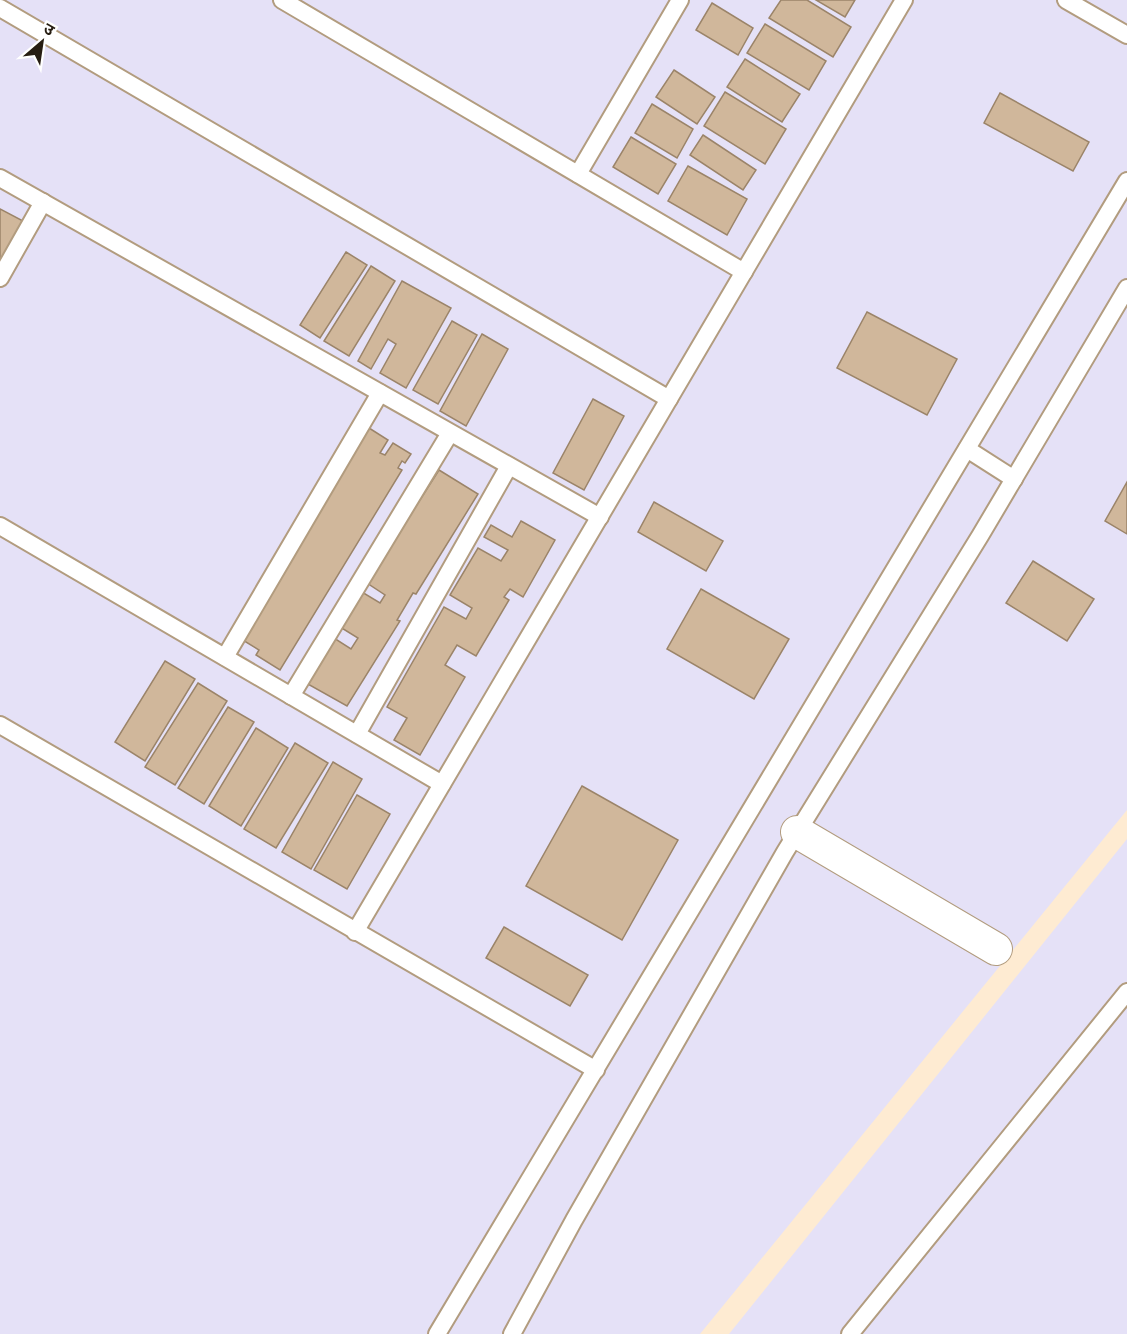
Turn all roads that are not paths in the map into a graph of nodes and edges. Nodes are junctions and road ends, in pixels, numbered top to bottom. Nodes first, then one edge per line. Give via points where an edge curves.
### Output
1 (282, 0) edge
2 (680, 0) edge
3 (904, 0) edge
4 (1066, 0) edge
5 (0, 8) edge
6 (1127, 35) edge
7 (578, 174) junction
8 (0, 178) edge
9 (1127, 181) edge
10 (43, 202) junction
11 (744, 272) junction
12 (0, 278) edge
13 (1127, 288) edge
14 (380, 393) junction
15 (669, 399) junction
16 (450, 433) junction
17 (967, 448) junction
18 (509, 466) junction
19 (1014, 478) junction
20 (600, 517) junction
21 (0, 526) edge
22 (225, 657) junction
23 (291, 696) junction
24 (0, 725) edge
25 (357, 734) junction
26 (442, 784) junction
27 (797, 832) junction
28 (356, 932) junction
29 (996, 949) dead end
30 (1127, 992) edge
31 (596, 1070) junction
32 (437, 1334) edge
33 (512, 1334) edge
34 (850, 1334) edge

1 - 7 lane
2 - 7 lane
3 - 11 lane
4 - 6 lane
5 - 15 lane
7 - 11 lane
8 - 10 lane
9 - 17 lane
10 - 12 lane
10 - 14 lane
11 - 15 lane
13 - 19 lane
14 - 16 lane
14 - 22 lane
15 - 20 lane
16 - 18 lane
16 - 23 lane
17 - 19 lane
17 - 31 lane
18 - 20 lane
18 - 25 lane
19 - 27 lane
20 - 26 lane
21 - 22 lane
22 - 23 lane
23 - 25 lane
24 - 28 lane
25 - 26 lane
26 - 28 lane
27 - 29 street
27 - 33 lane
28 - 31 lane
30 - 34 lane
31 - 32 lane

